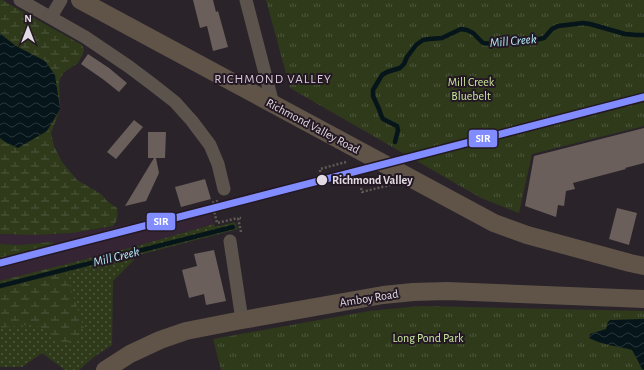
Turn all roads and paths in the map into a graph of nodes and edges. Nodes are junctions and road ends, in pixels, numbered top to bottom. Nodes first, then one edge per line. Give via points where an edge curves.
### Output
1 (20, 0) edge
2 (61, 0) edge
3 (80, 0) edge
4 (246, 0) edge
5 (51, 17) junction
6 (273, 104) junction
7 (346, 162) dead end
8 (320, 172) dead end
9 (389, 185) dead end
10 (224, 188) dead end
11 (361, 188) dead end
12 (212, 203) dead end
13 (241, 232) dead end
14 (230, 242) dead end
15 (642, 267) edge
16 (644, 299) edge
17 (242, 320) junction
18 (105, 370) edge

1 - 5 street
2 - 5 street
3 - 6 street, Richmond Valley Road
4 - 6 street
5 - 10 street via 128,66 175,102 210,145
6 - 15 street, Richmond Valley Road via 494,224
7 - 8 path via 322,168
9 - 11 path via 362,192
12 - 13 path via 217,224 239,218
14 - 17 street
16 - 17 street, Amboy Road via 447,291 413,292
17 - 18 street, Amboy Road via 186,331 160,340 130,354

